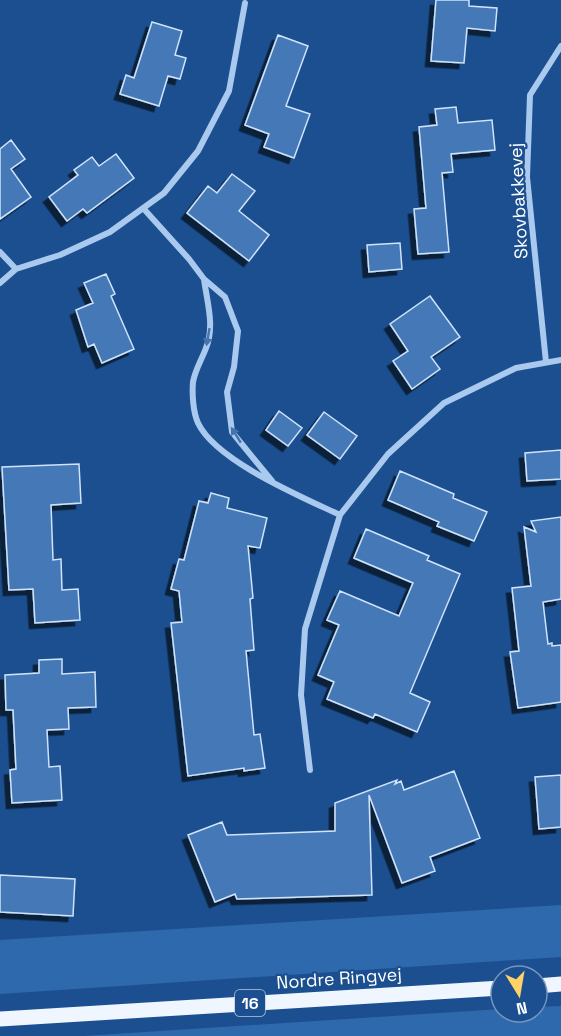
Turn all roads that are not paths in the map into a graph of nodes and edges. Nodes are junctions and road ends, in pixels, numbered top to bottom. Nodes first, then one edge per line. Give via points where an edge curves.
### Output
1 (245, 3) dead end
2 (561, 46) edge
3 (144, 208) junction
4 (0, 252) edge
5 (16, 269) junction
6 (204, 279) junction
7 (0, 283) edge
8 (561, 360) edge
9 (546, 362) junction
10 (272, 481) junction
11 (340, 515) junction
12 (310, 770) dead end
13 (489, 989) edge
14 (0, 1019) edge

1 - 3 street via 229,91 198,151 164,193
2 - 9 street, Skovbakkevej via 530,95 527,177
3 - 5 street via 110,232 60,255
3 - 6 street
4 - 5 street
5 - 7 street
10 -> 6 street via 232,432 227,392 238,331 225,297
6 -> 10 street via 211,322 207,346 193,381 199,424 244,467
8 - 9 street
9 - 11 street via 516,368 444,403 388,454
10 - 11 street
11 - 12 street via 305,629 302,695
13 - 14 main road, Nordre Ringvej / 16

